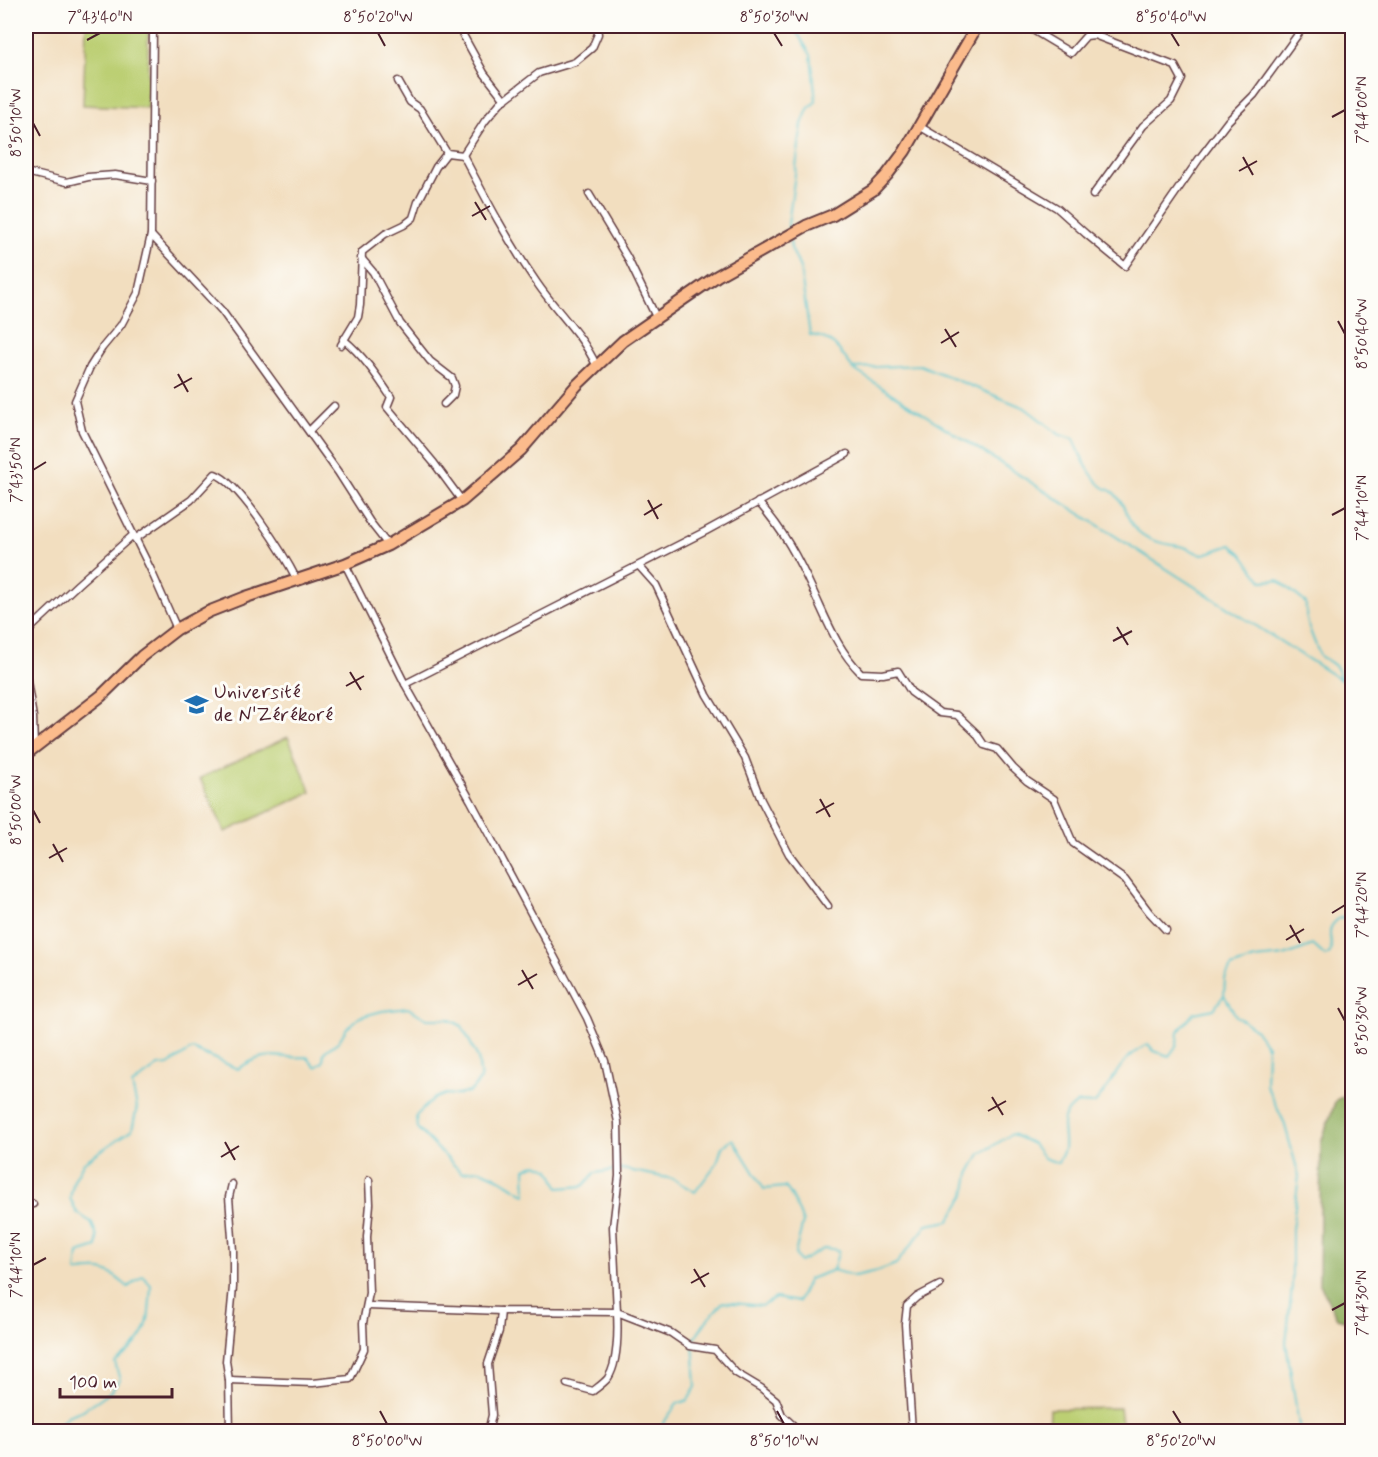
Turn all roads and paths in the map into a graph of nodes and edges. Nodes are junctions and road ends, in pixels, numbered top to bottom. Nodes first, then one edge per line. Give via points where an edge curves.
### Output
1 (153, 26) edge
2 (458, 26) edge
3 (597, 26) edge
4 (976, 26) edge
5 (1026, 26) edge
6 (1304, 26) edge
7 (398, 81) dead end
8 (505, 100) junction
9 (919, 126) junction
10 (447, 153) junction
11 (463, 155) junction
12 (26, 172) edge
13 (152, 181) junction
14 (589, 194) dead end
15 (1093, 195) dead end
16 (151, 235) junction
17 (361, 258) junction
18 (656, 317) junction
19 (596, 365) junction
20 (444, 404) dead end
21 (334, 406) dead end
22 (309, 431) junction
23 (847, 454) dead end
24 (462, 501) junction
25 (758, 502) junction
26 (134, 537) junction
27 (388, 545) junction
28 (345, 564) junction
29 (639, 566) junction
30 (297, 580) junction
31 (177, 629) junction
32 (26, 636) edge
33 (26, 675) edge
34 (405, 684) junction
35 (30, 751) edge
36 (828, 906) dead end
37 (1166, 930) dead end
38 (369, 1180) dead end
39 (232, 1184) dead end
40 (26, 1204) edge
41 (33, 1204) dead end
42 (940, 1285) dead end
43 (368, 1306) junction
44 (501, 1311) junction
45 (617, 1312) junction
46 (229, 1380) junction
47 (567, 1384) dead end
48 (230, 1431) edge
49 (488, 1431) edge
50 (807, 1431) edge
51 (912, 1431) edge

1 - 13 street
2 - 8 street via 484,74
3 - 8 street via 592,48 575,62 539,73
4 - 9 main road
5 - 15 street via 1071,53 1086,36 1094,35 1175,66 1182,79 1171,101 1143,126
6 - 9 street via 1199,159 1125,266 1057,208
7 - 10 street
8 - 11 street via 485,121
9 - 18 main road via 905,151 873,190 717,276
10 - 11 street
10 - 17 street via 436,167 413,218 385,234 362,252
11 - 19 street via 518,255 590,351
12 - 13 street via 67,182 115,175
13 - 16 street
14 - 18 street via 627,257
16 - 22 street via 222,311
16 - 26 street via 138,292 121,325 90,367 75,400 81,431
17 - 20 street via 373,272 400,323 430,361 452,378 453,395
17 - 24 street via 358,317 342,342 358,351 391,397 387,407
18 - 19 main road
19 - 24 main road via 521,450
21 - 22 street
22 - 27 street
23 - 25 street
24 - 27 main road
25 - 29 street
25 - 37 street via 778,525 798,559 834,639 849,661 861,673 897,670 911,692 940,713 957,715 968,724 984,745 997,749 1027,781 1054,799 1073,843 1125,880
26 - 30 street via 192,500 215,474 231,484 271,536
26 - 31 street
26 - 32 street via 78,584
27 - 28 main road
28 - 30 main road
28 - 34 street
29 - 34 street
29 - 36 street via 656,585 707,695 745,758 789,854
30 - 31 main road via 218,608
31 - 35 main road via 101,696
33 - 35 street via 33,717
34 - 45 street via 587,1018 605,1061 618,1122 619,1176 613,1227
38 - 43 street
39 - 46 street via 229,1197 233,1287 226,1361
40 - 41 street
42 - 51 street via 907,1306 904,1324
43 - 44 street
43 - 46 street via 363,1323 364,1349 350,1379 313,1383
44 - 45 street
44 - 49 street via 488,1364 492,1415
45 - 47 street via 614,1366 607,1380 593,1391
45 - 50 street via 671,1333 690,1346 715,1350 736,1373 776,1400 782,1415 795,1427
46 - 48 street

